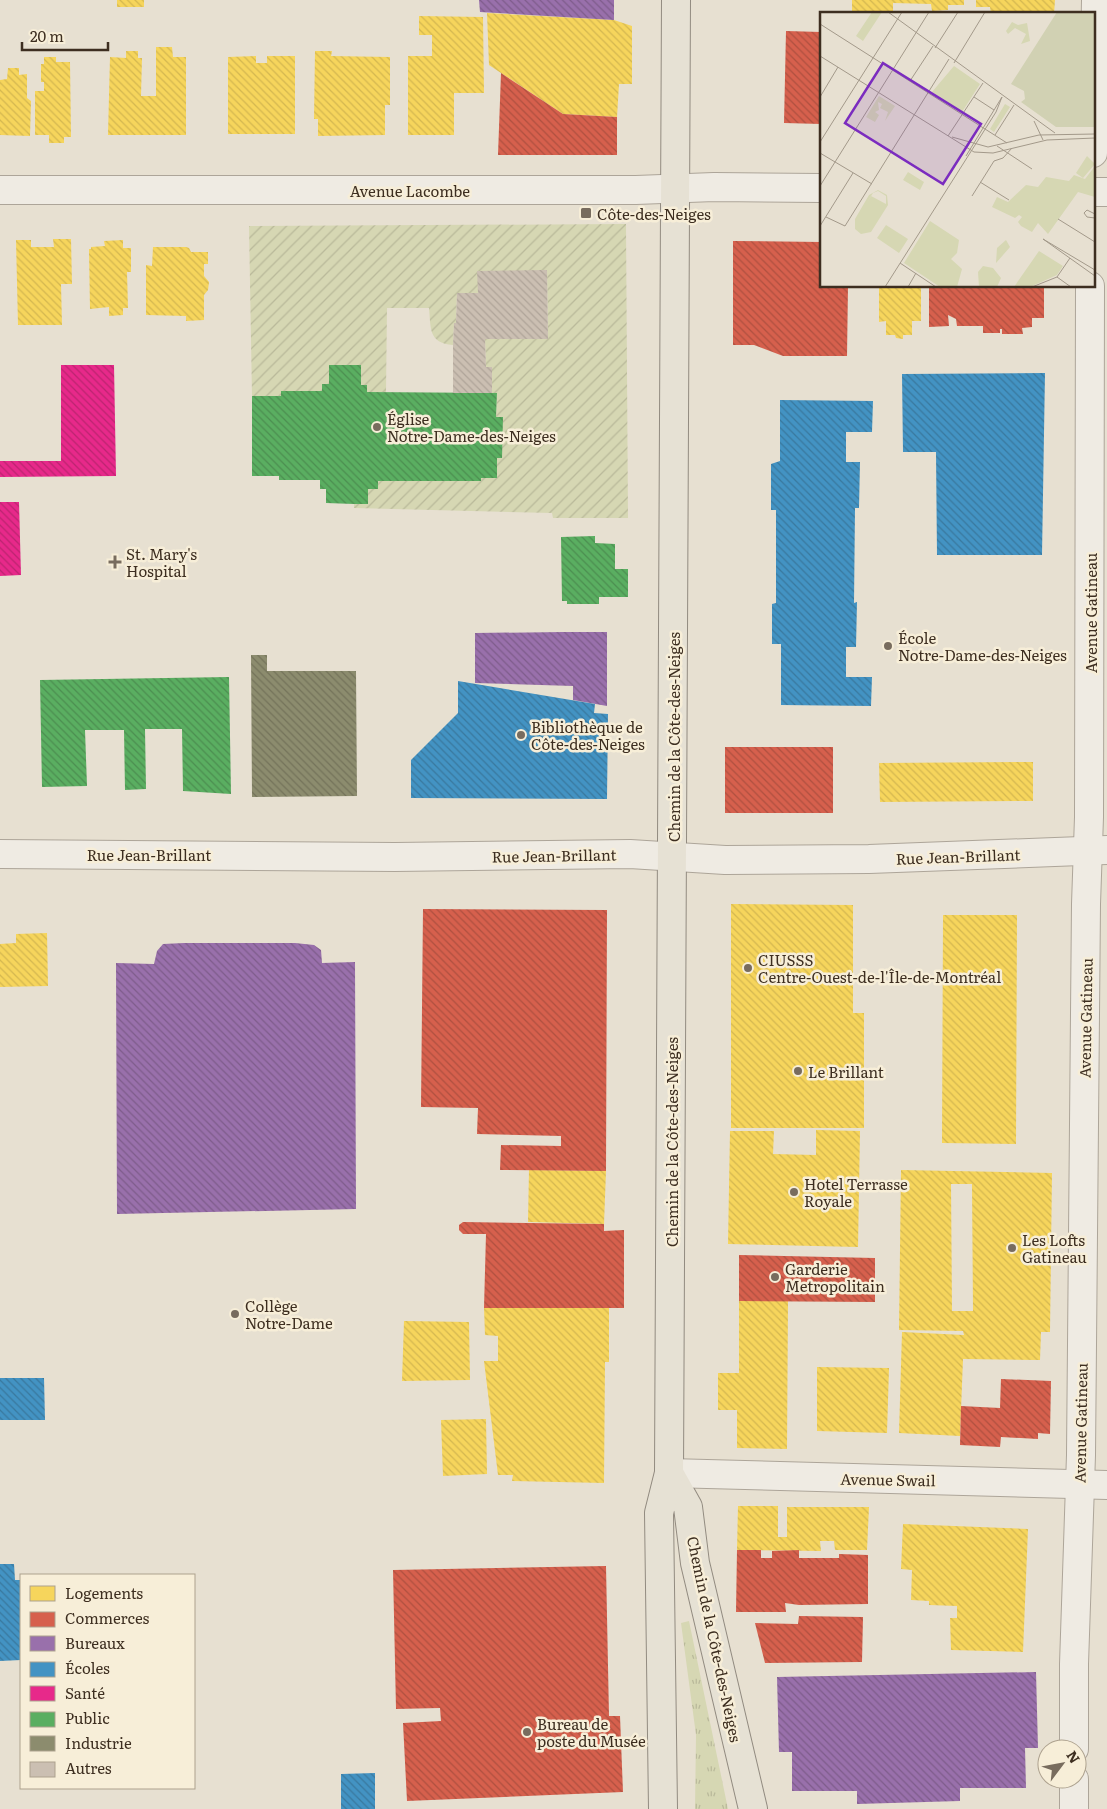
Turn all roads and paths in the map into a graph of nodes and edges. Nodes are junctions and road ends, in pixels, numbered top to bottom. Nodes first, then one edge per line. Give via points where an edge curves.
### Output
1 (676, 0) edge
2 (1096, 0) edge
3 (1094, 102) edge
4 (820, 188) edge
5 (0, 190) edge
6 (676, 190) junction
7 (1094, 192) edge
8 (1107, 192) edge
9 (1090, 288) edge
10 (1098, 515) edge
11 (1097, 850) edge
12 (0, 854) edge
13 (672, 856) junction
14 (669, 1473) junction
15 (1079, 1484) junction
16 (1107, 1485) edge
17 (1074, 1739) edge
18 (1074, 1789) edge
19 (664, 1809) edge
20 (753, 1809) edge
21 (1074, 1809) edge

1 - 6 main road, Chemin de la Côte-des-Neiges
2 - 3 street
4 - 6 street, Avenue Lacombe
5 - 6 street, Avenue Lacombe
6 - 13 main road, Chemin de la Côte-des-Neiges
7 - 8 street
9 - 10 street, Avenue Gatineau
10 - 11 street, Avenue Gatineau via 1089,817
11 - 13 street, Rue Jean-Brillant via 869,859 725,860
11 - 15 street, Avenue Gatineau
12 - 13 street, Rue Jean-Brillant
13 - 14 main road, Chemin de la Côte-des-Neiges
14 - 15 street, Avenue Swail
14 - 19 main road, Chemin de la Côte-des-Neiges via 659,1513
14 - 20 main road, Chemin de la Côte-des-Neiges via 688,1507 695,1563
15 - 16 street, Avenue Swail
15 - 17 street, Avenue Gatineau
18 - 21 street

